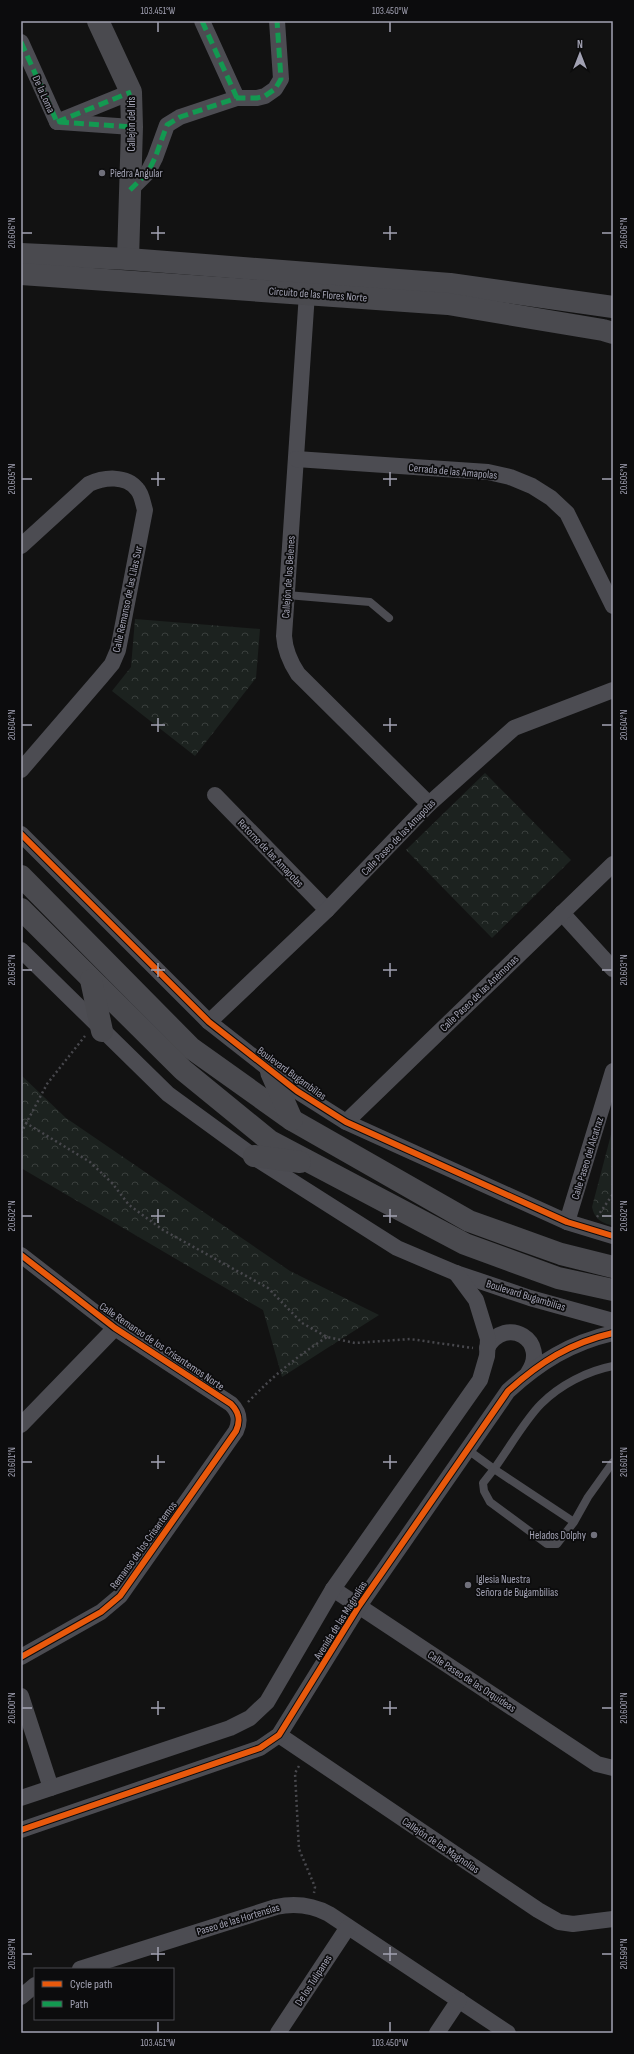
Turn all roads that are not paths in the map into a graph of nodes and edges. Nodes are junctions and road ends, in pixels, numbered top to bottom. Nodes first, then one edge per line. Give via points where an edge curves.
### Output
1 (98, 21) edge
2 (202, 21) edge
3 (276, 21) edge
4 (21, 42) edge
5 (131, 92) junction
6 (237, 98) junction
7 (57, 122) junction
8 (132, 127) junction
9 (130, 190) junction
10 (21, 254) edge
11 (128, 259) junction
12 (21, 274) edge
13 (308, 293) junction
14 (449, 294) junction
15 (612, 307) edge
16 (608, 331) edge
17 (296, 459) junction
18 (21, 546) edge
19 (287, 595) junction
20 (613, 606) edge
21 (389, 618) dead end
22 (613, 690) edge
23 (21, 770) edge
24 (215, 795) dead end
25 (429, 804) junction
26 (21, 834) edge
27 (613, 864) edge
28 (21, 876) edge
29 (21, 909) edge
30 (327, 910) junction
31 (562, 913) junction
32 (21, 950) edge
33 (613, 969) edge
34 (91, 980) junction
35 (209, 1022) junction
36 (99, 1028) junction
37 (613, 1071) edge
38 (271, 1072) junction
39 (292, 1120) junction
40 (346, 1122) junction
41 (254, 1156) junction
42 (313, 1164) junction
43 (567, 1222) junction
44 (613, 1236) edge
45 (21, 1256) edge
46 (613, 1268) edge
47 (456, 1273) junction
48 (613, 1290) edge
49 (613, 1320) edge
50 (115, 1328) junction
51 (613, 1333) edge
52 (487, 1348) junction
53 (613, 1366) edge
54 (528, 1373) junction
55 (21, 1424) edge
56 (236, 1431) joint
57 (468, 1450) junction
58 (613, 1462) edge
59 (494, 1469) junction
60 (574, 1522) junction
61 (333, 1590) junction
62 (359, 1606) junction
63 (21, 1657) edge
64 (21, 1696) edge
65 (279, 1735) junction
66 (613, 1768) edge
67 (51, 1788) junction
68 (21, 1798) edge
69 (21, 1830) edge
70 (613, 1919) edge
71 (348, 1927) junction
72 (83, 1968) edge
73 (34, 1986) edge
74 (21, 1997) edge
75 (459, 2000) junction
76 (278, 2033) edge
77 (437, 2033) edge
78 (508, 2033) edge

1 - 5 street, Callejón del Iris
2 - 6 street
3 - 6 street via 281,73 279,84 265,96
4 - 7 street, De la Loma
5 - 7 street
5 - 8 street, Callejón del Iris
6 - 9 street via 180,117 167,125 148,172
7 - 8 street, De la Loma
8 - 9 street, Callejón del Iris
9 - 11 street, Callejón del Iris
10 - 11 street, Circuito de las Flores Norte
11 - 14 street, Circuito de las Flores Norte
12 - 13 street, Circuito de las Flores Norte
13 - 14 street, Circuito de las Flores Norte
13 - 17 street, Callejón de los Belenes
14 - 15 street, Circuito de las Flores Norte
14 - 16 street, Circuito de las Flores Norte
15 - 16 street
17 - 19 street, Callejón de los Belenes
17 - 20 street, Cerrada de las Amapolas via 488,472 532,486 551,498 567,513
18 - 23 street, Calle Remanso de las Lilas Sur via 89,484 103,479 119,479 138,490 145,510 118,650 112,664
19 - 21 lane via 370,602
19 - 25 street, Callejón de los Belenes via 285,646 298,674
22 - 25 street, Calle Paseo de las Amapolas via 514,728
24 - 30 street, Retorno de las Amapolas
25 - 30 street, Calle Paseo de las Amapolas
26 - 35 street, Boulevard Bugambilias
27 - 31 street, Calle Paseo de las Anémonas
28 - 39 street via 191,1048
29 - 34 street
30 - 35 street, Calle Paseo de las Amapolas
31 - 33 street
31 - 40 street, Calle Paseo de las Anémonas
32 - 36 street, Boulevard Bugambilias
34 - 36 street
34 - 42 street via 182,1070 270,1141
35 - 38 street, Boulevard Bugambilias
36 - 41 street, Boulevard Bugambilias via 168,1094
37 - 43 street, Calle Paseo del Alcatraz
38 - 39 street
38 - 40 street, Boulevard Bugambilias
39 - 46 street via 469,1222 561,1254
40 - 43 street, Boulevard Bugambilias
41 - 42 street
41 - 47 street, Boulevard Bugambilias via 397,1248
42 - 48 street via 465,1244 558,1278
43 - 44 street, Boulevard Bugambilias
45 - 50 street, Calle Remanso de los Crisantemos Norte
47 - 49 street, Boulevard Bugambilias via 530,1298
47 - 52 street, Avenida de las Magnolias via 476,1300 488,1339
50 - 55 street
50 - 56 street, Calle Remanso de los Crisantemos Norte via 231,1404 238,1413
51 - 54 street, Avenida de las Magnolias via 588,1339 554,1355
52 - 54 street via 502,1333 523,1336 535,1353
52 - 61 street, Avenida de las Magnolias via 480,1380
53 - 59 lane via 594,1370 574,1380 541,1405
54 - 57 street, Avenida de las Magnolias via 508,1391
56 - 63 street, Remanso de los Crisantemos via 120,1596 101,1612
57 - 59 lane
57 - 62 street, Avenida de las Magnolias
58 - 60 lane
59 - 60 lane
59 - 60 lane via 483,1483 486,1497 547,1544 557,1544
61 - 62 street, Calle Paseo de las Orquideas
61 - 67 street, Avenida de las Magnolias via 267,1702 250,1718 230,1728
62 - 65 street, Avenida de las Magnolias
62 - 66 street, Calle Paseo de las Orquideas via 597,1764
64 - 67 street
65 - 69 street, Avenida de las Magnolias via 260,1748
65 - 70 street, Callejón de las Magnolias via 559,1922 572,1924
67 - 68 street, Avenida de las Magnolias
71 - 72 street, Paseo de las Hortensias via 314,1907 296,1904 276,1907
71 - 75 street, Paseo de las Hortensias
71 - 76 street, De los Tulipanes
73 - 74 street
75 - 77 street
75 - 78 street, Paseo de las Hortensias

